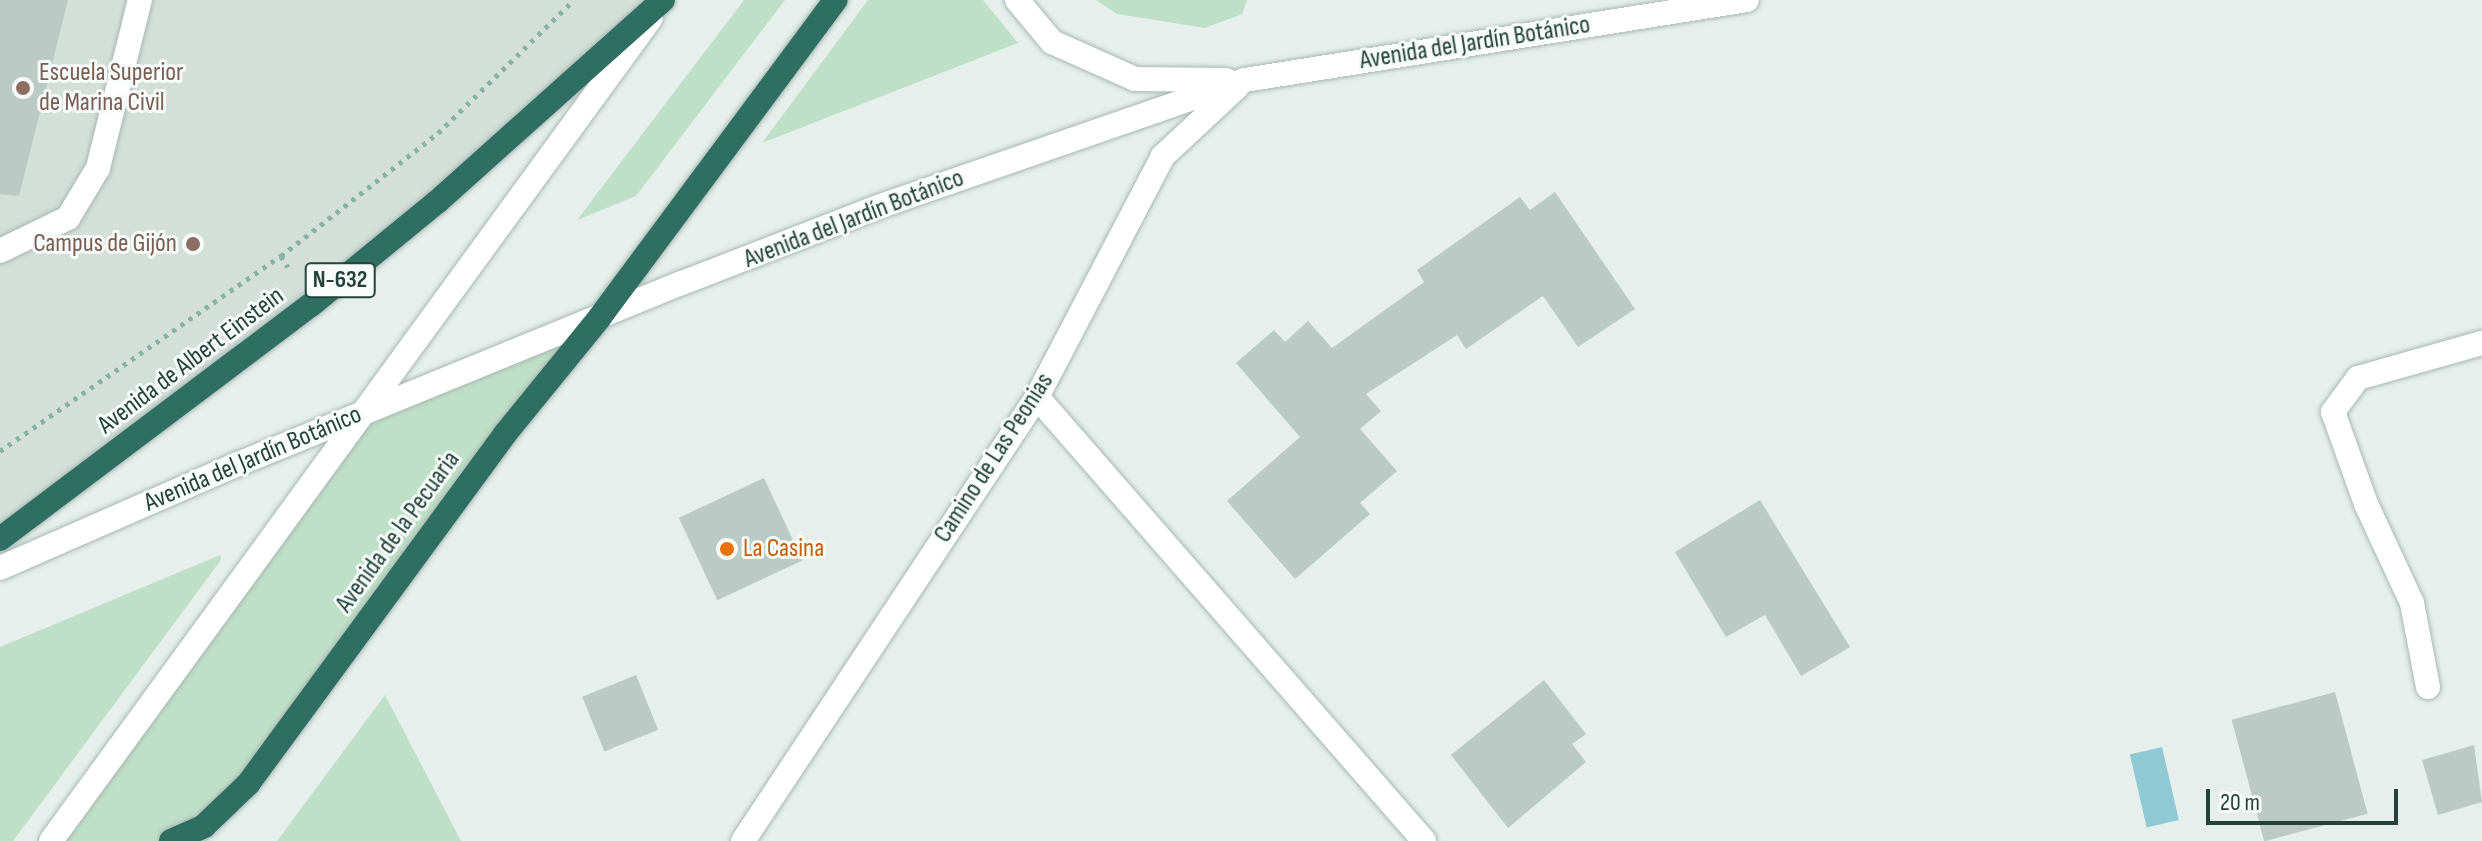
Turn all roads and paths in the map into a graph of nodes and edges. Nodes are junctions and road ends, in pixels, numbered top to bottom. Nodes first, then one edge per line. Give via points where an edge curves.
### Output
1 (140, 0) edge
2 (574, 0) edge
3 (664, 0) edge
4 (835, 0) edge
5 (1017, 0) edge
6 (1747, 0) edge
7 (1245, 80) junction
8 (0, 251) edge
9 (281, 256) dead end
10 (600, 317) junction
11 (2482, 343) edge
12 (1037, 397) junction
13 (359, 414) junction
14 (0, 539) edge
15 (0, 568) edge
16 (2428, 687) dead end
17 (248, 784) junction
18 (51, 841) edge
19 (171, 841) edge
20 (206, 841) edge
21 (743, 841) edge
22 (1424, 841) edge

1 - 8 street via 98,168 68,218
2 - 9 path via 438,133
3 - 13 street, Avenida de Albert Einstein
3 - 14 highway, Avenida de Albert Einstein / N-632 via 437,202 311,305
4 - 10 highway
5 - 7 street via 1052,42 1135,79
6 - 7 street, Avenida del Jardín Botánico
7 - 10 street, Avenida del Jardín Botánico via 878,207
7 - 12 street, Camino de Las Peonias via 1163,156
10 - 13 street, Avenida del Jardín Botánico
10 - 17 highway, Avenida de la Pecuaria via 505,434
11 - 16 street via 2358,378 2333,412 2366,504 2412,603
12 - 21 street, Camino de Las Peonias
12 - 22 street
13 - 15 street, Avenida del Jardín Botánico
13 - 18 street
17 - 19 highway, Avenida de la Pecuaria via 204,826
17 - 20 street, Avenida de la Pecuaria

